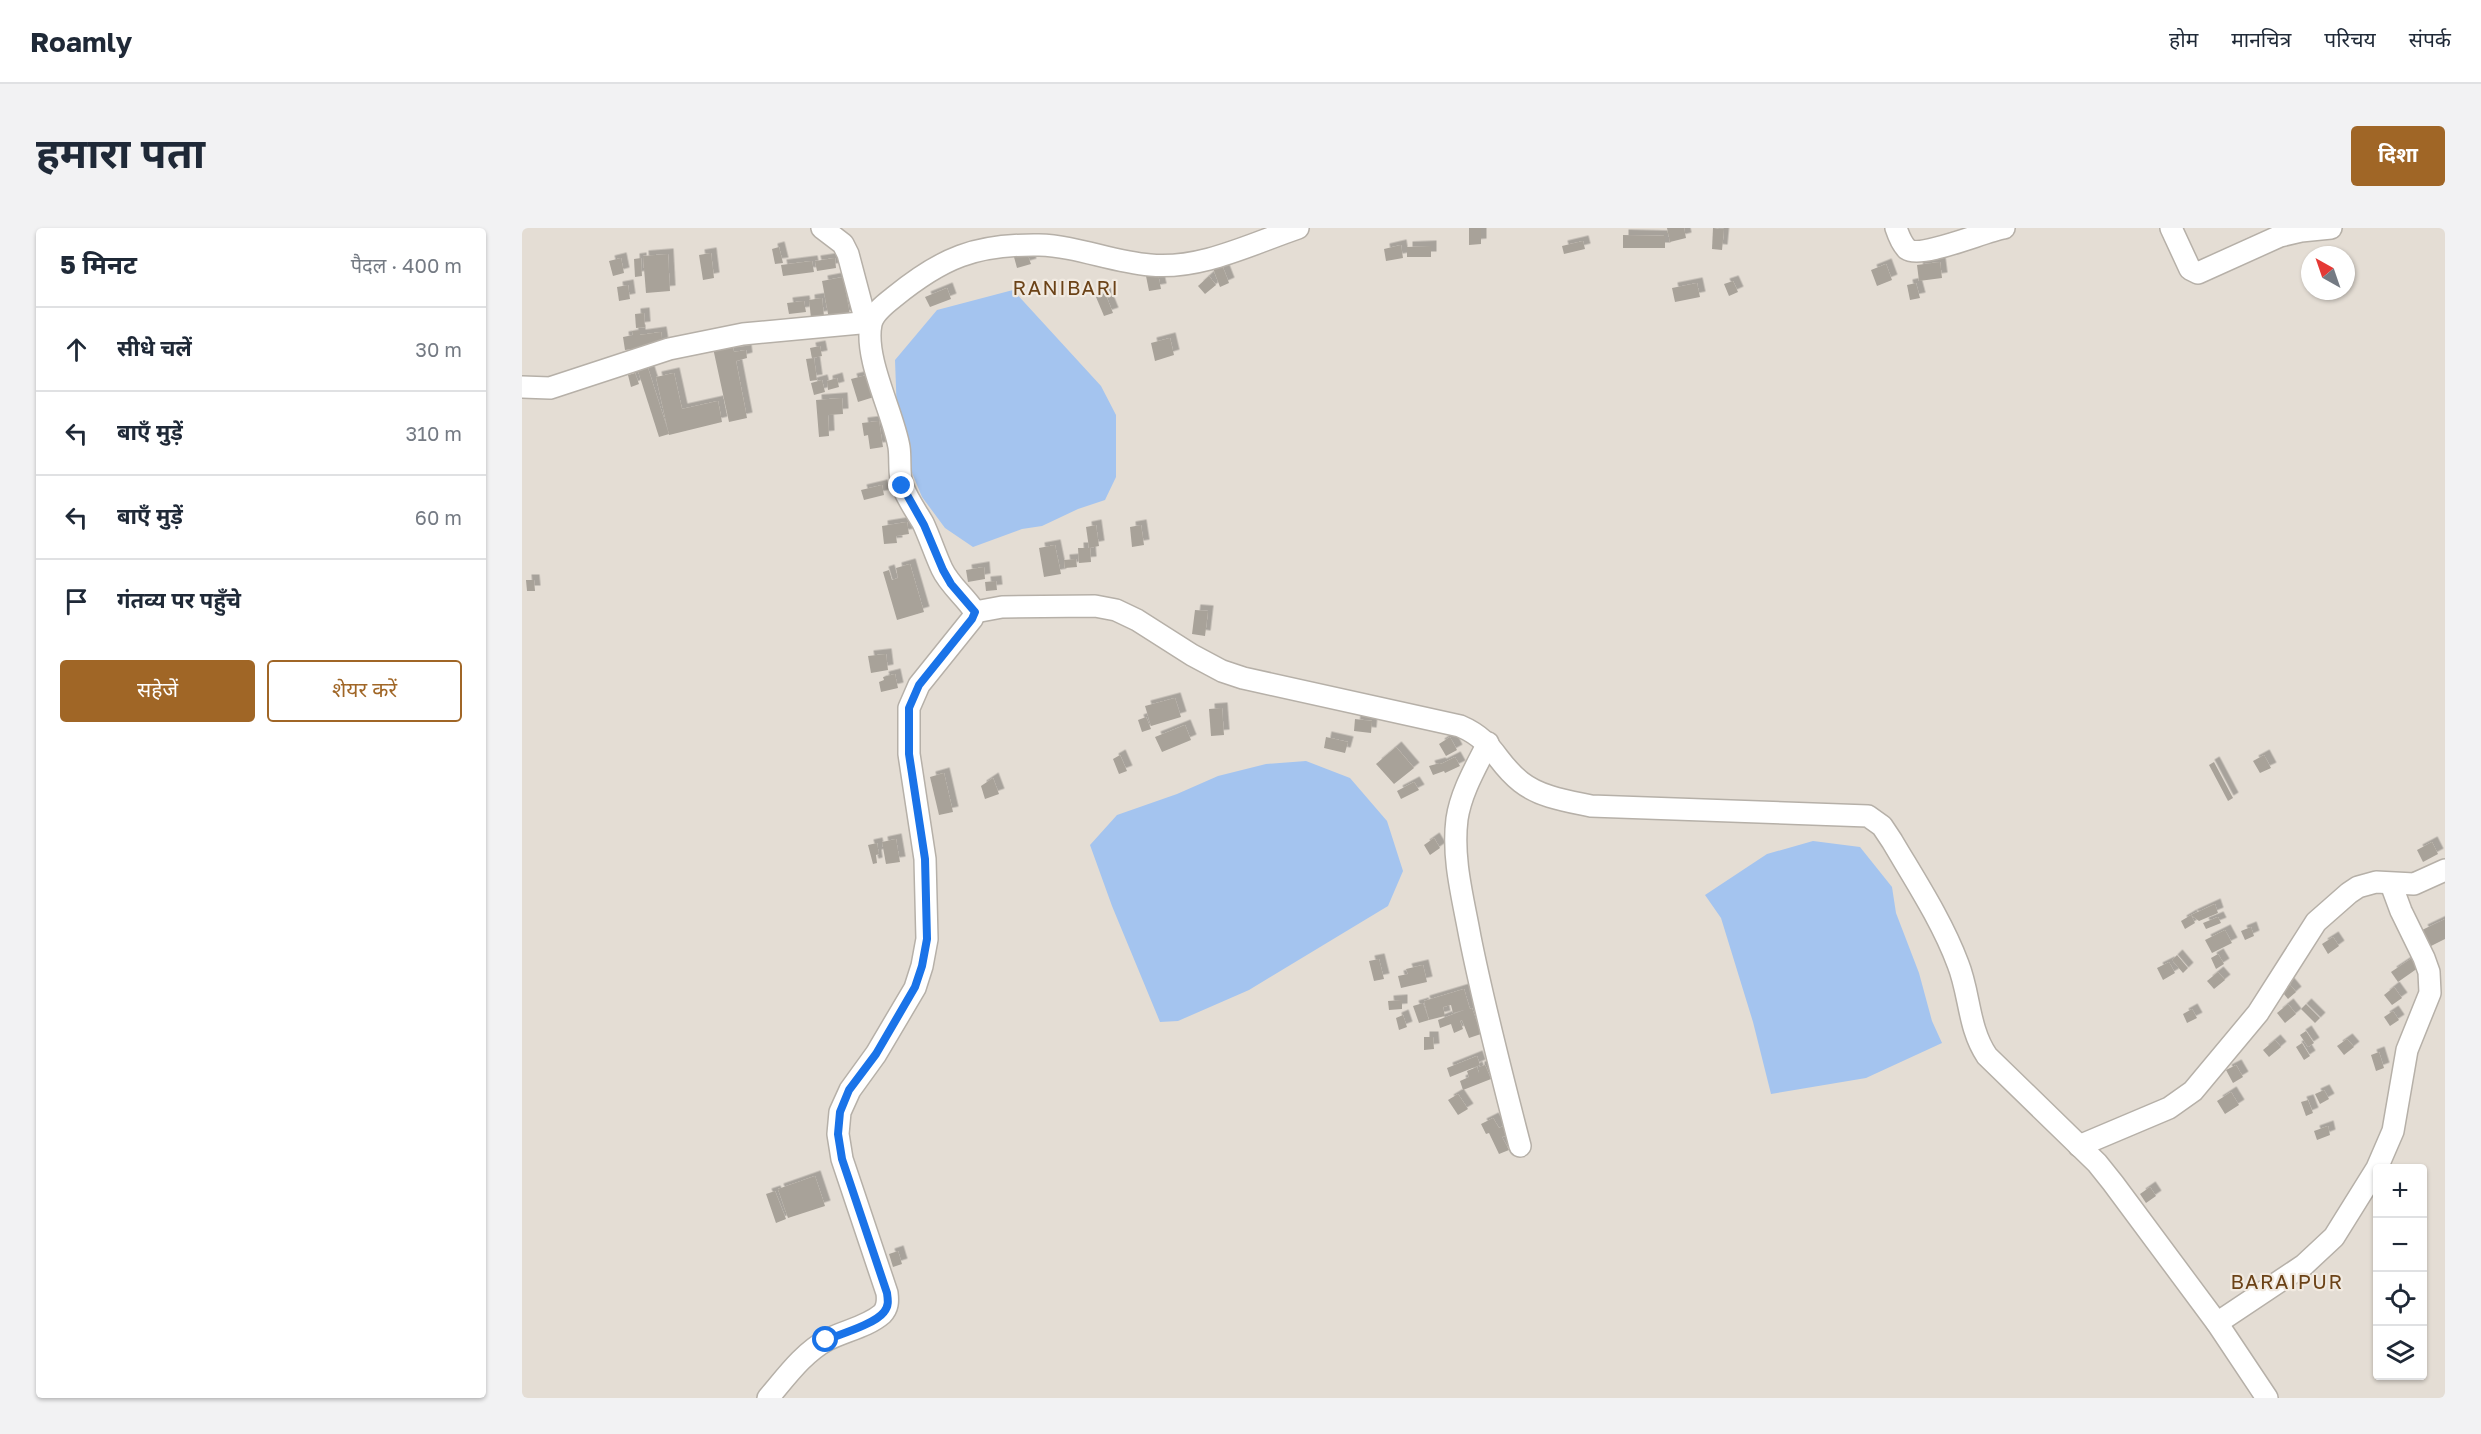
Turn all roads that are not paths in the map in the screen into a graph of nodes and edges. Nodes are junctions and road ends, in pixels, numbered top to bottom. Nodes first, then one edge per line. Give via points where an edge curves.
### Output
1 (822, 228) edge
2 (1298, 228) edge
3 (1896, 228) edge
4 (2004, 228) edge
5 (2171, 228) edge
6 (2331, 228) edge
7 (1049, 237) edge
8 (868, 322) junction
9 (522, 387) edge
10 (975, 612) junction
11 (1488, 743) junction
12 (2445, 870) edge
13 (2391, 884) junction
14 (1520, 1146) dead end
15 (2079, 1146) junction
16 (2217, 1323) junction
17 (768, 1398) edge
18 (2267, 1398) edge

1 - 8 street via 843,244 848,254
2 - 7 street via 1225,254 1174,266 1148,265 1068,247
3 - 4 street via 1907,249 1914,252
5 - 6 street via 2190,268 2198,273 2280,236
7 - 8 street via 952,258 914,281
8 - 9 street via 743,334 669,349 550,388
8 - 10 street via 873,355 899,447 902,486 951,584
10 - 11 street via 1002,607 1095,606 1116,610 1222,671 1460,726
10 - 17 street via 919,685 909,708 909,754 925,859 927,939 922,966 915,987 876,1054 849,1090 840,1112 842,1159 888,1304 874,1320 826,1340 808,1353
11 - 14 street via 1466,790 1455,848 1478,974
11 - 15 street via 1520,782 1562,800 1591,806 1868,816 1882,826 1892,841 1948,940 1959,964 1979,1044
12 - 13 street via 2414,884
13 - 15 street via 2376,882 2358,887 2316,922 2253,1020 2184,1099
13 - 16 street via 2424,958 2430,993 2407,1050 2393,1131 2377,1168 2334,1237 2304,1264
15 - 16 street via 2113,1183
16 - 18 street

